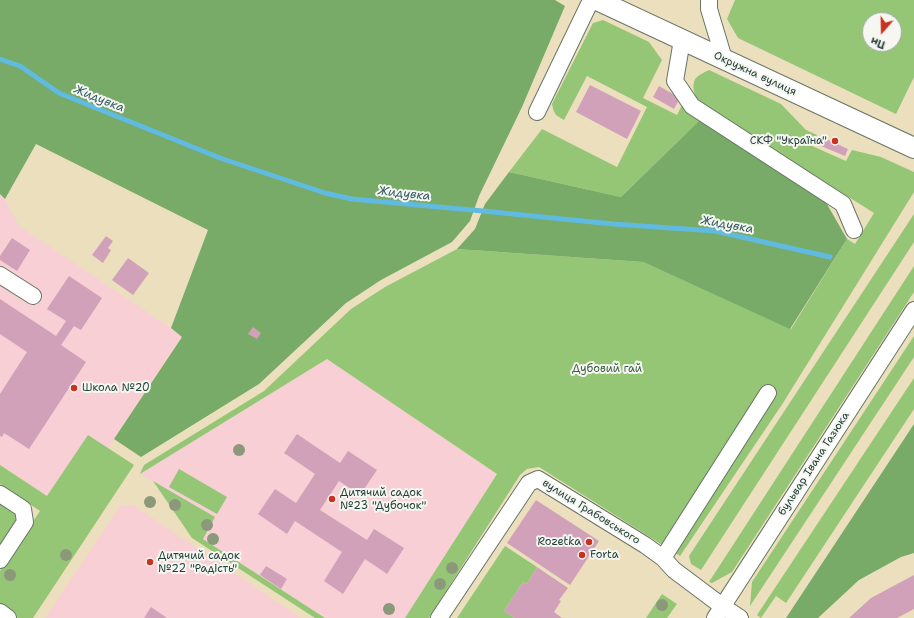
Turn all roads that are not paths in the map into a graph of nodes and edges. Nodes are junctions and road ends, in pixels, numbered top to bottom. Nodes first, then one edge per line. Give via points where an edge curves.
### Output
1 (591, 0) edge
2 (597, 0) edge
3 (709, 0) edge
4 (625, 6) edge
5 (682, 40) junction
6 (724, 59) junction
7 (537, 112) dead end
8 (914, 148) edge
9 (854, 230) dead end
10 (0, 275) edge
11 (33, 296) dead end
12 (914, 310) edge
13 (768, 393) dead end
14 (0, 494) edge
15 (663, 558) junction
16 (0, 560) edge
17 (0, 612) edge
18 (718, 612) edge
19 (8, 618) edge
20 (439, 618) edge
21 (740, 618) edge

1 - 7 street
2 - 4 main road, Окружна вулиця
3 - 6 street via 709,9
4 - 5 main road, Окружна вулиця
5 - 6 main road, Окружна вулиця
5 - 9 street via 675,81 692,106 843,204
6 - 8 main road, Окружна вулиця
10 - 11 street
12 - 18 street, бульвар Івана Газюка
13 - 15 street
14 - 16 street via 23,509 25,522
15 - 18 street, вулиця Грабовського
15 - 20 street, вулиця Грабовського via 538,479 529,483
17 - 19 street
18 - 21 street, вулиця Грабовського

